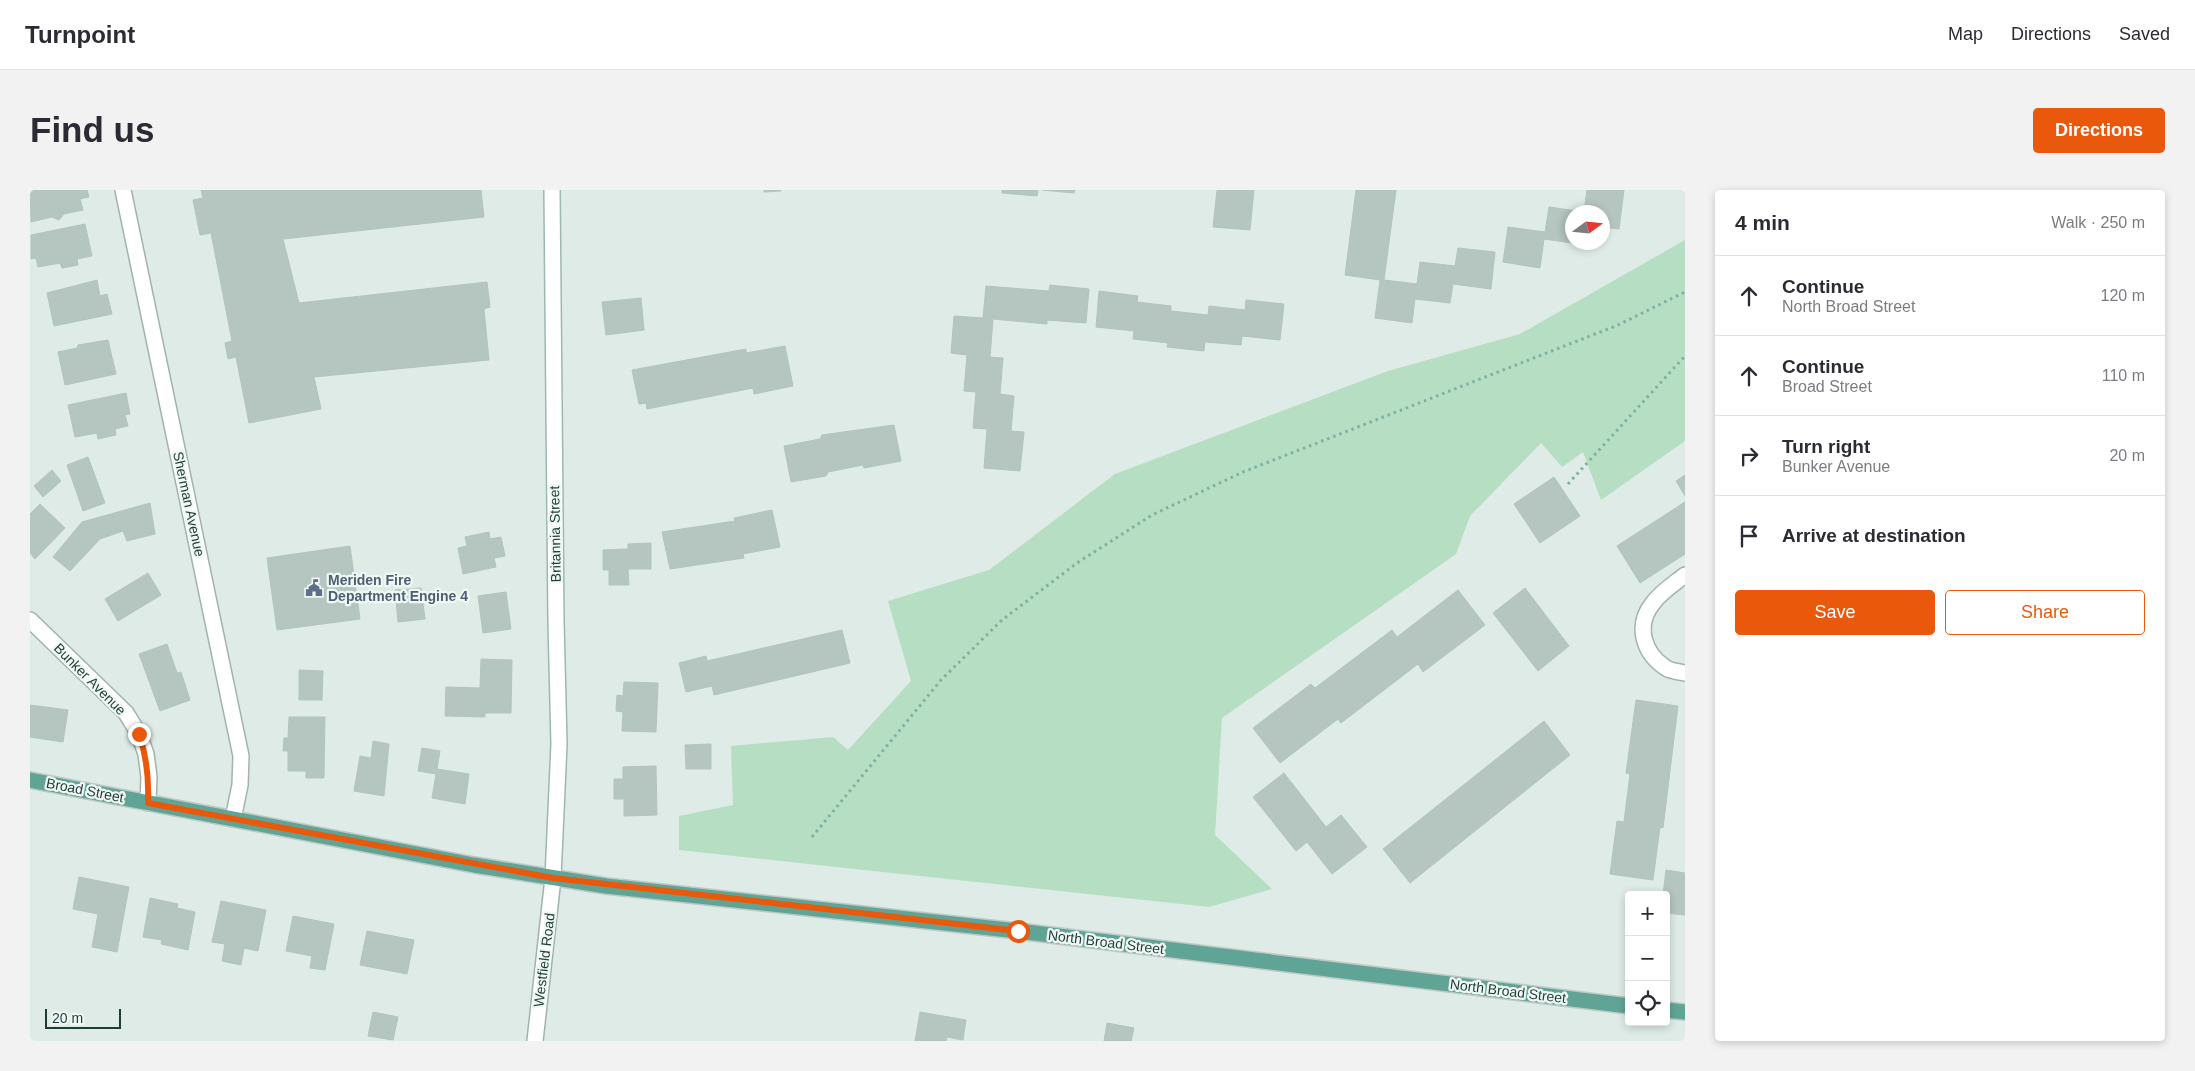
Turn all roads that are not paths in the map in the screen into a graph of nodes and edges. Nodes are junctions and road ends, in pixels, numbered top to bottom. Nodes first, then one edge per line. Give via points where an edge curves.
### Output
1 (123, 190) edge
2 (552, 190) edge
3 (1685, 575) edge
4 (30, 620) edge
5 (1685, 673) edge
6 (30, 780) edge
7 (148, 803) junction
8 (233, 819) junction
9 (553, 878) junction
10 (1625, 1006) edge
11 (1670, 1010) edge
12 (1685, 1012) edge
13 (535, 1041) edge

1 - 8 street, Sherman Avenue via 241,756 240,785
2 - 9 street, Britannia Street via 559,744
3 - 5 street via 1653,602 1643,620 1643,639 1653,657 1668,669
4 - 7 street, Bunker Avenue via 126,713 146,754
6 - 7 main road, Broad Street
7 - 8 main road, Broad Street
8 - 9 main road, Broad Street
9 - 10 main road, North Broad Street
9 - 13 street, Westfield Road
11 - 12 main road

